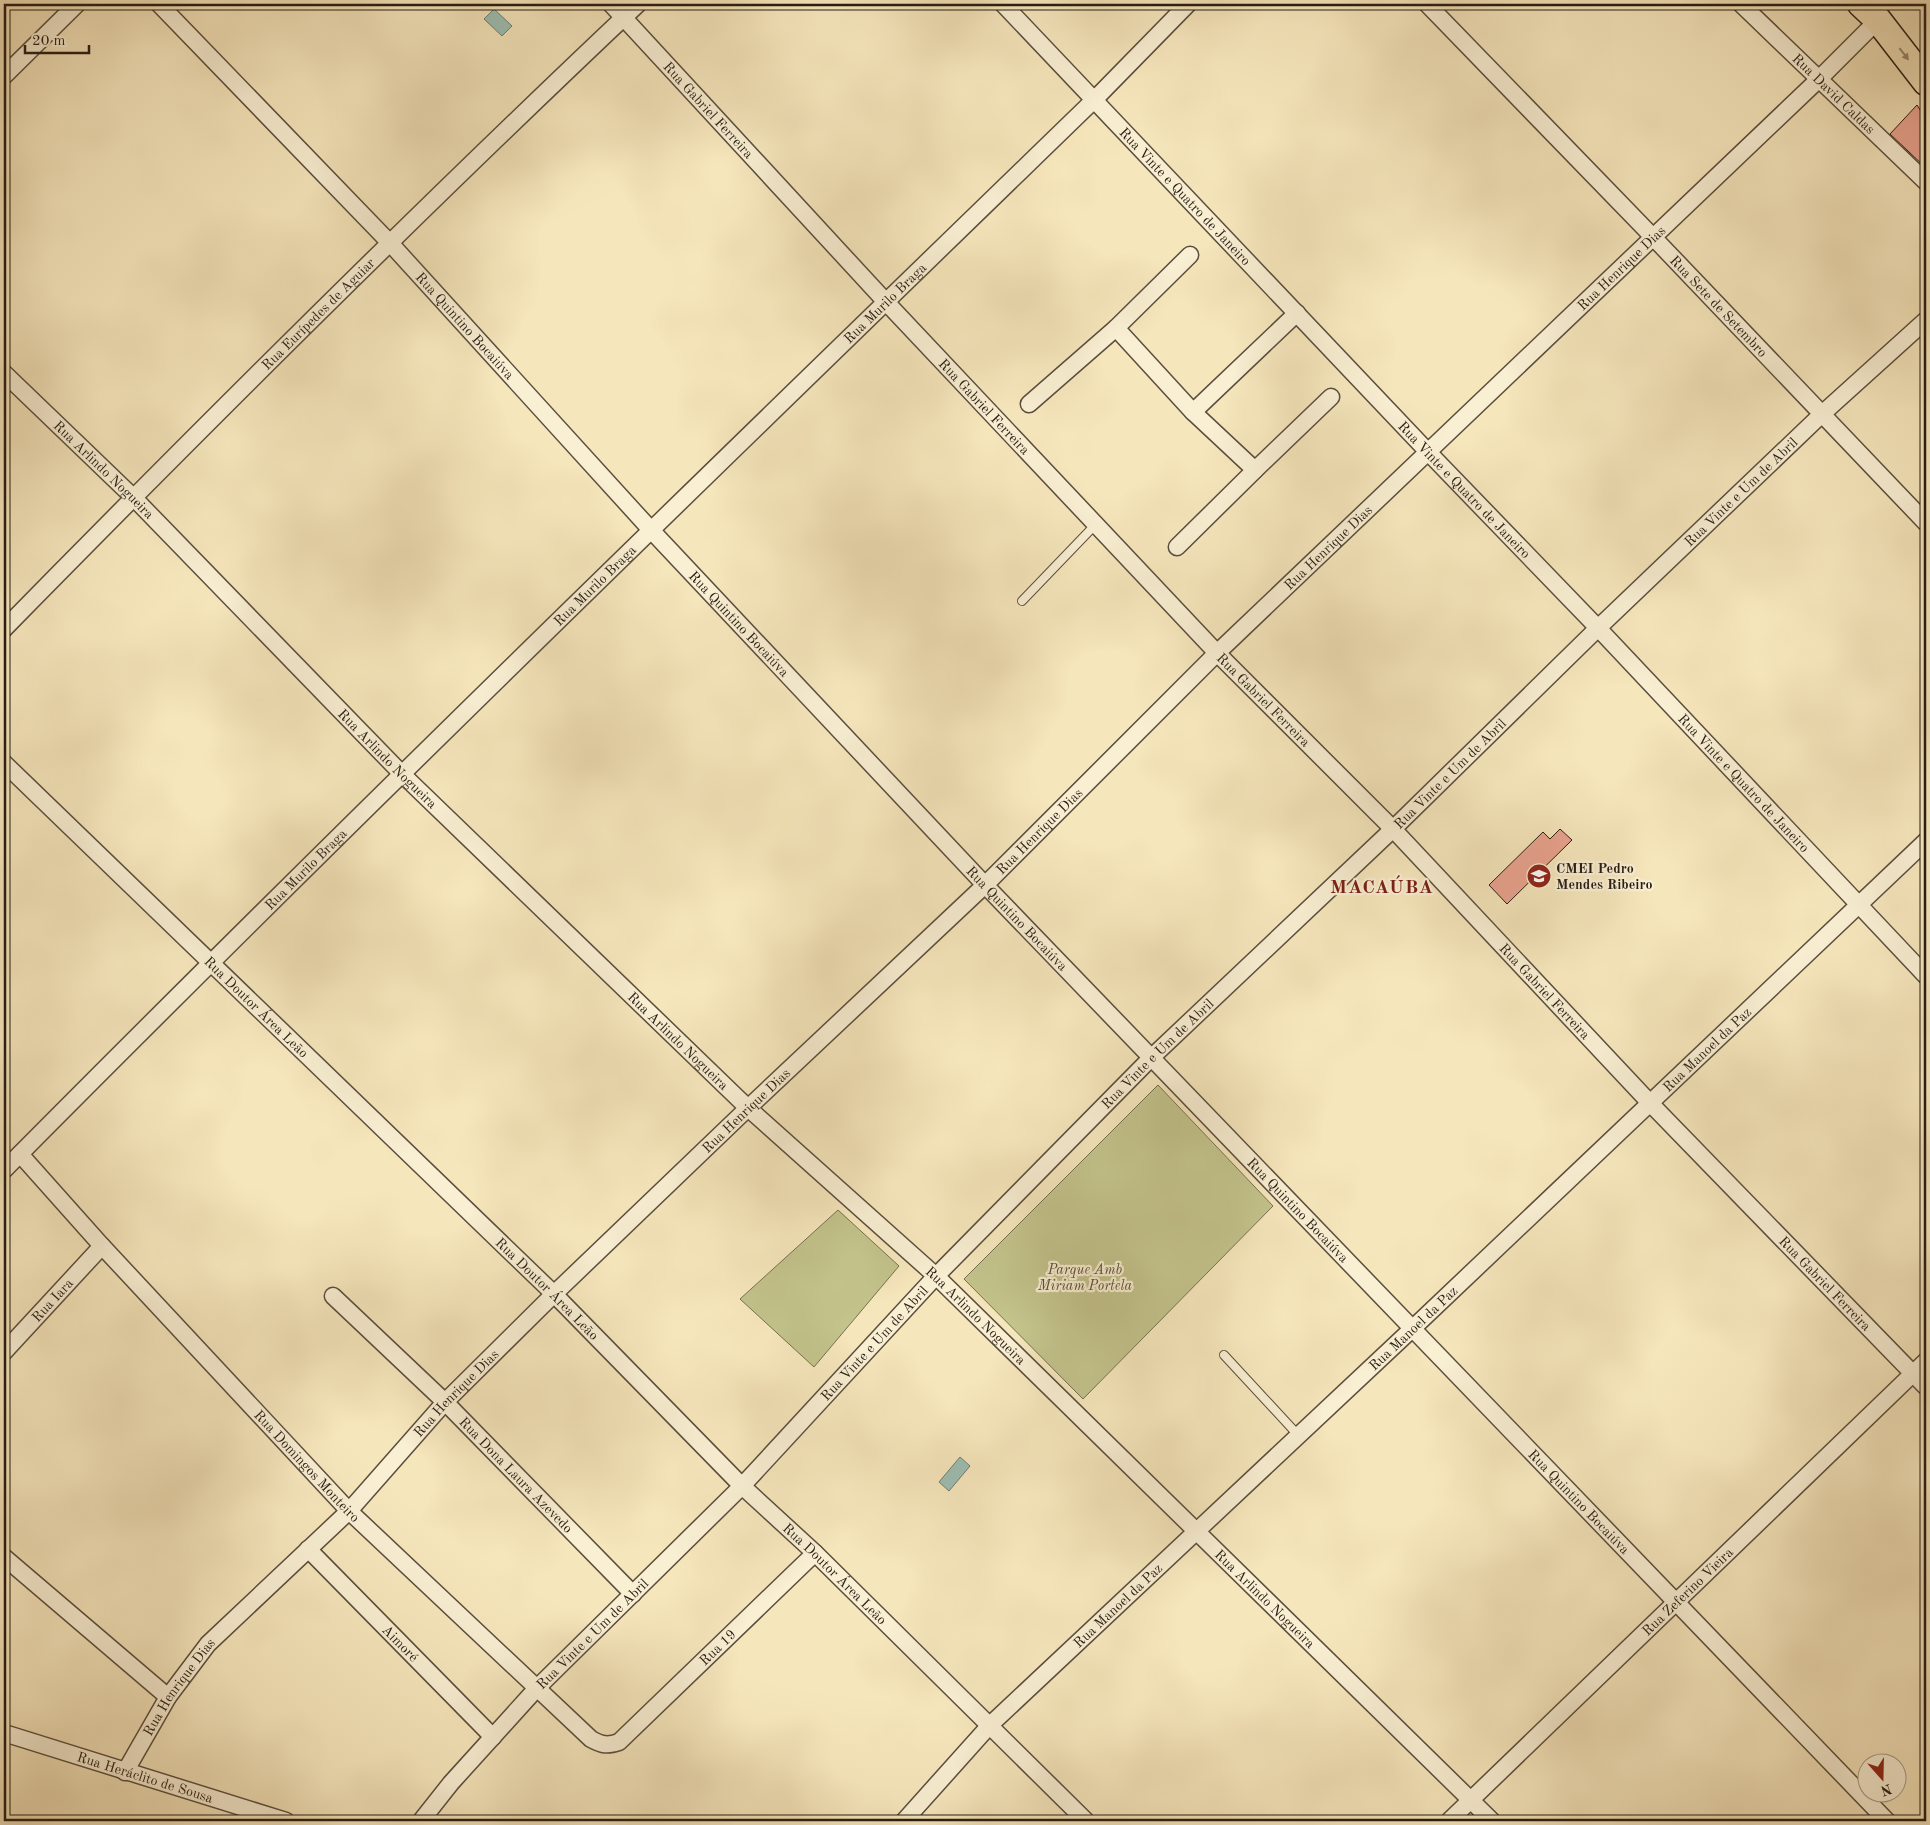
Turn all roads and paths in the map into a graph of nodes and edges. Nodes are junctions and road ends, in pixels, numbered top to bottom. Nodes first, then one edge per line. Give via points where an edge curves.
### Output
1 (77, 4) edge
2 (158, 4) edge
3 (612, 4) edge
4 (638, 4) edge
5 (1003, 4) edge
6 (1188, 4) edge
7 (1427, 4) edge
8 (1741, 4) edge
9 (1869, 12) edge
10 (624, 17) junction
11 (4, 76) edge
12 (1818, 80) junction
13 (1926, 82) edge
14 (1095, 99) junction
15 (1926, 182) edge
16 (1653, 236) junction
17 (390, 243) junction
18 (1190, 255) dead end
19 (886, 302) junction
20 (1297, 313) junction
21 (1926, 320) edge
22 (1116, 328) junction
23 (4, 373) edge
24 (1331, 397) dead end
25 (1029, 404) dead end
26 (1193, 412) junction
27 (1822, 414) junction
28 (1428, 453) junction
29 (1255, 470) junction
30 (133, 497) junction
31 (1926, 523) edge
32 (1096, 524) junction
33 (651, 530) junction
34 (1177, 547) dead end
35 (1022, 602) dead end
36 (1598, 628) junction
37 (4, 629) edge
38 (1217, 653) junction
39 (4, 763) edge
40 (401, 773) junction
41 (1393, 829) junction
42 (1926, 841) edge
43 (984, 885) junction
44 (1858, 905) junction
45 (210, 962) junction
46 (1926, 976) edge
47 (1152, 1057) junction
48 (1650, 1104) junction
49 (748, 1108) junction
50 (20, 1154) junction
51 (4, 1170) edge
52 (102, 1246) junction
53 (936, 1276) junction
54 (554, 1294) junction
55 (333, 1296) dead end
56 (1412, 1329) junction
57 (4, 1352) edge
58 (1224, 1355) dead end
59 (1926, 1361) edge
60 (1913, 1373) junction
61 (1926, 1386) edge
62 (445, 1402) junction
63 (1298, 1435) junction
64 (742, 1486) junction
65 (349, 1511) junction
66 (1196, 1531) junction
67 (308, 1549) junction
68 (815, 1553) junction
69 (4, 1557) edge
70 (633, 1594) junction
71 (1676, 1603) junction
72 (537, 1688) junction
73 (168, 1697) junction
74 (990, 1725) junction
75 (4, 1734) edge
76 (493, 1737) junction
77 (619, 1742) joint
78 (125, 1772) junction
79 (1470, 1800) junction
80 (286, 1821) edge
81 (421, 1821) edge
82 (904, 1821) edge
83 (1086, 1821) edge
84 (1450, 1821) edge
85 (1492, 1821) edge
86 (1887, 1821) edge

1 - 11 street
2 - 17 street, Rua Quintino Bocaiúva
3 - 10 street, Rua Gabriel Ferreira
4 - 10 street, Rua Eurípedes de Aguiar
5 - 14 street, Rua Vinte e Quatro de Janeiro
6 - 14 street, Rua Murilo Braga
7 - 16 street, Rua Sete de Setembro
8 - 12 street, Rua David Caldas
9 - 12 street, Rua Henrique Dias
9 -> 13 main road
10 - 17 street, Rua Eurípedes de Aguiar
10 - 19 street, Rua Gabriel Ferreira
12 - 15 street, Rua David Caldas
12 - 16 street, Rua Henrique Dias
14 - 19 street, Rua Murilo Braga
14 - 20 street, Rua Vinte e Quatro de Janeiro
16 - 27 street, Rua Sete de Setembro
16 - 28 street, Rua Henrique Dias
17 - 30 street, Rua Eurípedes de Aguiar
17 - 33 street, Rua Quintino Bocaiúva
18 - 22 street
19 - 32 street, Rua Gabriel Ferreira
19 - 33 street, Rua Murilo Braga
20 - 26 street
20 - 28 street, Rua Vinte e Quatro de Janeiro
21 - 27 street, Rua Vinte e Um de Abril
22 - 25 street
22 - 26 street
23 - 30 street, Rua Arlindo Nogueira
24 - 29 street
26 - 29 street
27 - 31 street, Rua Sete de Setembro
27 - 36 street, Rua Vinte e Um de Abril
28 - 36 street, Rua Vinte e Quatro de Janeiro
28 - 38 street, Rua Henrique Dias
29 - 34 street
30 - 37 street, Rua Eurípedes de Aguiar
30 - 40 street, Rua Arlindo Nogueira
32 - 35 lane
32 - 38 street, Rua Gabriel Ferreira
33 - 40 street, Rua Murilo Braga
33 - 43 street, Rua Quintino Bocaiúva
36 - 41 street, Rua Vinte e Um de Abril
36 - 44 street, Rua Vinte e Quatro de Janeiro
38 - 41 street, Rua Gabriel Ferreira
38 - 43 street, Rua Henrique Dias
39 - 45 street, Rua Doutor Área Leão
40 - 45 street, Rua Murilo Braga
40 - 49 street, Rua Arlindo Nogueira
41 - 47 street, Rua Vinte e Um de Abril
41 - 48 street, Rua Gabriel Ferreira
42 - 44 street, Rua Manoel da Paz
43 - 47 street, Rua Quintino Bocaiúva
43 - 49 street, Rua Henrique Dias
44 - 46 street, Rua Vinte e Quatro de Janeiro
44 - 48 street, Rua Manoel da Paz
45 - 50 street, Rua Murilo Braga
45 - 54 street, Rua Doutor Área Leão
47 - 53 street, Rua Vinte e Um de Abril
47 - 56 street, Rua Quintino Bocaiúva
48 - 56 street, Rua Manoel da Paz
48 - 60 street, Rua Gabriel Ferreira
49 - 53 street, Rua Arlindo Nogueira
49 - 54 street, Rua Henrique Dias
50 - 51 street, Rua Murilo Braga
50 - 52 street, Rua Domingos Monteiro
52 - 57 street, Rua Iara
52 - 65 street, Rua Domingos Monteiro
53 - 64 street, Rua Vinte e Um de Abril
53 - 66 street, Rua Arlindo Nogueira
54 - 62 street, Rua Henrique Dias
54 - 64 street, Rua Doutor Área Leão
55 - 62 street, Rua Dona Laura Azevedo
56 - 63 street, Rua Manoel da Paz
56 - 71 street, Rua Quintino Bocaiúva
58 - 63 lane
59 - 60 street, Rua Zeferino Vieira
60 - 61 street, Rua Gabriel Ferreira
60 - 71 street, Rua Zeferino Vieira
62 - 65 street, Rua Henrique Dias
62 - 70 street, Rua Dona Laura Azevedo
63 - 66 street, Rua Manoel da Paz
64 - 68 street, Rua Doutor Área Leão
64 - 70 street, Rua Vinte e Um de Abril
65 - 67 street, Rua Henrique Dias
65 - 72 street, Rua Domingos Monteiro
66 - 74 street, Rua Manoel da Paz
66 - 79 street, Rua Arlindo Nogueira
67 - 73 street, Rua Henrique Dias via 208,1644
67 - 76 street, Aimoré
68 - 74 street, Rua Doutor Área Leão
68 - 77 street, Rua 19
69 - 73 street
70 - 72 street, Rua Vinte e Um de Abril
71 - 79 street, Rua Zeferino Vieira
71 - 86 street, Rua Quintino Bocaiúva
72 - 76 street, Rua Vinte e Um de Abril
72 - 77 street, Rua Domingos Monteiro via 591,1739 601,1745
73 - 78 street, Rua Henrique Dias
74 - 82 street, Rua Manoel da Paz
74 - 83 street, Rua Doutor Área Leão
75 - 78 street, Rua Heráclito de Sousa
76 - 81 street, Rua Vinte e Um de Abril
78 - 80 street, Rua Heráclito de Sousa
79 - 84 street, Rua Zeferino Vieira
79 - 85 street, Rua Arlindo Nogueira

